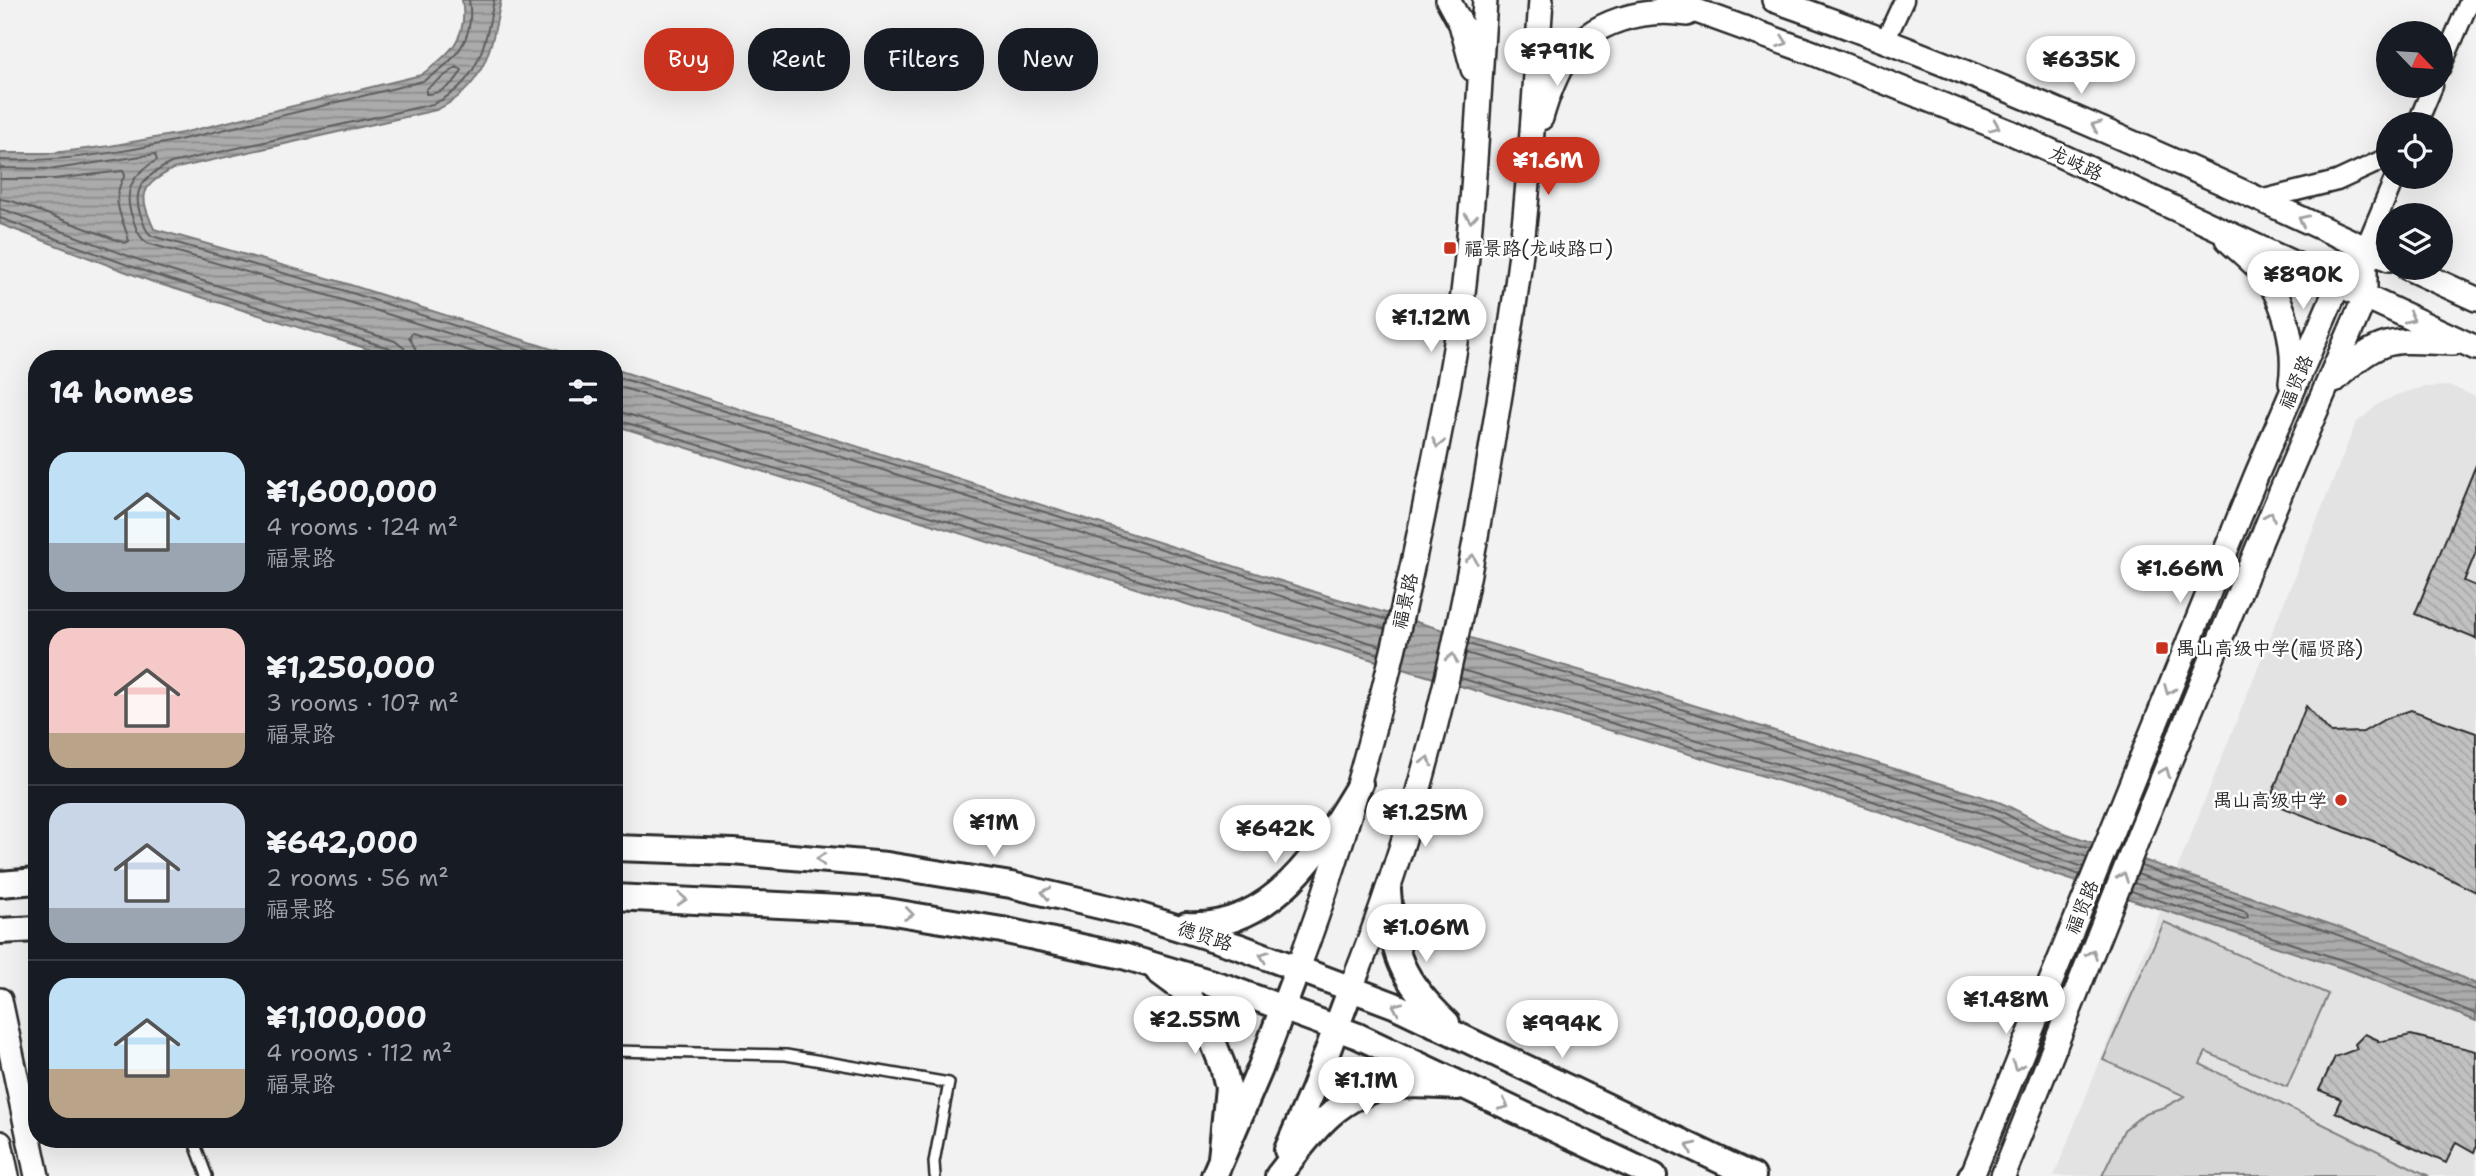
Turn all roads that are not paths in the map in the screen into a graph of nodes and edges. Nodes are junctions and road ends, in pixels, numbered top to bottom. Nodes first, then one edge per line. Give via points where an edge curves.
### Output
1 (1448, 0) edge
2 (1485, 0) edge
3 (1541, 0) edge
4 (1666, 0) edge
5 (1774, 0) edge
6 (1904, 0) edge
7 (2470, 0) edge
8 (1719, 19) junction
9 (2454, 37) edge
10 (1885, 41) junction
11 (1478, 101) junction
12 (2376, 163) edge
13 (1528, 172) junction
14 (2390, 189) edge
15 (2260, 200) junction
16 (2214, 227) junction
17 (2365, 248) junction
18 (2376, 253) edge
19 (2434, 280) edge
20 (2338, 285) junction
21 (2365, 297) junction
22 (2476, 299) edge
23 (2471, 346) edge
24 (2324, 391) junction
25 (2288, 400) junction
26 (1360, 784) junction
27 (623, 848) edge
28 (28, 882) edge
29 (0, 884) edge
30 (1388, 891) junction
31 (623, 897) edge
32 (1170, 925) junction
33 (28, 929) edge
34 (0, 931) edge
35 (1146, 962) junction
36 (1298, 968) junction
37 (1351, 988) junction
38 (1283, 1007) junction
39 (1, 1008) edge
40 (1336, 1028) junction
41 (1463, 1038) junction
42 (623, 1051) edge
43 (1467, 1087) junction
44 (28, 1134) edge
45 (0, 1143) edge
46 (31, 1148) edge
47 (196, 1148) edge
48 (1218, 1167) edge
49 (7, 1176) edge
50 (37, 1176) edge
51 (207, 1176) edge
52 (935, 1176) edge
53 (1277, 1176) edge
54 (1654, 1176) edge
55 (1753, 1176) edge
56 (1972, 1176) edge
57 (2003, 1176) edge

1 - 11 street via 1470,51
2 - 11 street, 福景路
3 - 13 street
4 - 8 street, 龙岐路
5 - 10 street
6 - 10 street
7 - 9 street
8 - 13 street via 1669,11 1631,15 1590,35 1567,56 1556,75
8 -> 16 street, 龙岐路 via 2012,133
15 -> 10 street via 2034,99
11 -> 26 street, 福景路 via 1460,318 1441,429 1404,610
12 - 15 street via 2337,181
30 -> 13 street via 1418,796 1460,626 1512,322
14 - 17 street
17 -> 15 street
16 - 20 street, 龙岐路
16 - 25 street via 2264,275 2281,304 2291,349
17 - 18 street
17 - 20 street, 福贤路
17 - 21 street, 福贤路
19 - 22 street
20 - 21 street, 龙岐路
20 - 25 street, 福贤路
21 -> 23 street, 龙岐路
21 - 24 street, 福贤路
23 - 24 street via 2400,340 2378,345
57 -> 24 street, 福贤路
25 -> 56 street, 福贤路
26 - 32 main road via 1312,859 1279,892 1255,908 1205,926
26 - 36 street, 福景路
32 -> 27 main road, 德贤路 via 1012,885 887,864
28 - 29 main road
30 - 37 street
30 - 41 main road via 1401,965 1430,1007
31 -> 35 main road via 881,911 1002,930
36 -> 32 main road, 德贤路
33 - 34 main road
35 - 38 main road
35 - 48 main road via 1185,991 1202,1016 1223,1066 1228,1087
36 - 37 main road, 德贤路
36 - 38 main road, 福景路
37 - 40 main road
41 -> 37 main road, 德贤路
38 - 40 main road
38 - 48 main road, 福景路
39 - 44 street
40 - 43 main road
40 - 53 main road
55 -> 41 main road, 德贤路
42 - 52 lane via 786,1055 949,1083
43 - 53 main road via 1388,1086 1351,1098 1318,1126
43 -> 54 main road
45 - 49 street
46 - 50 street
47 - 51 lane

